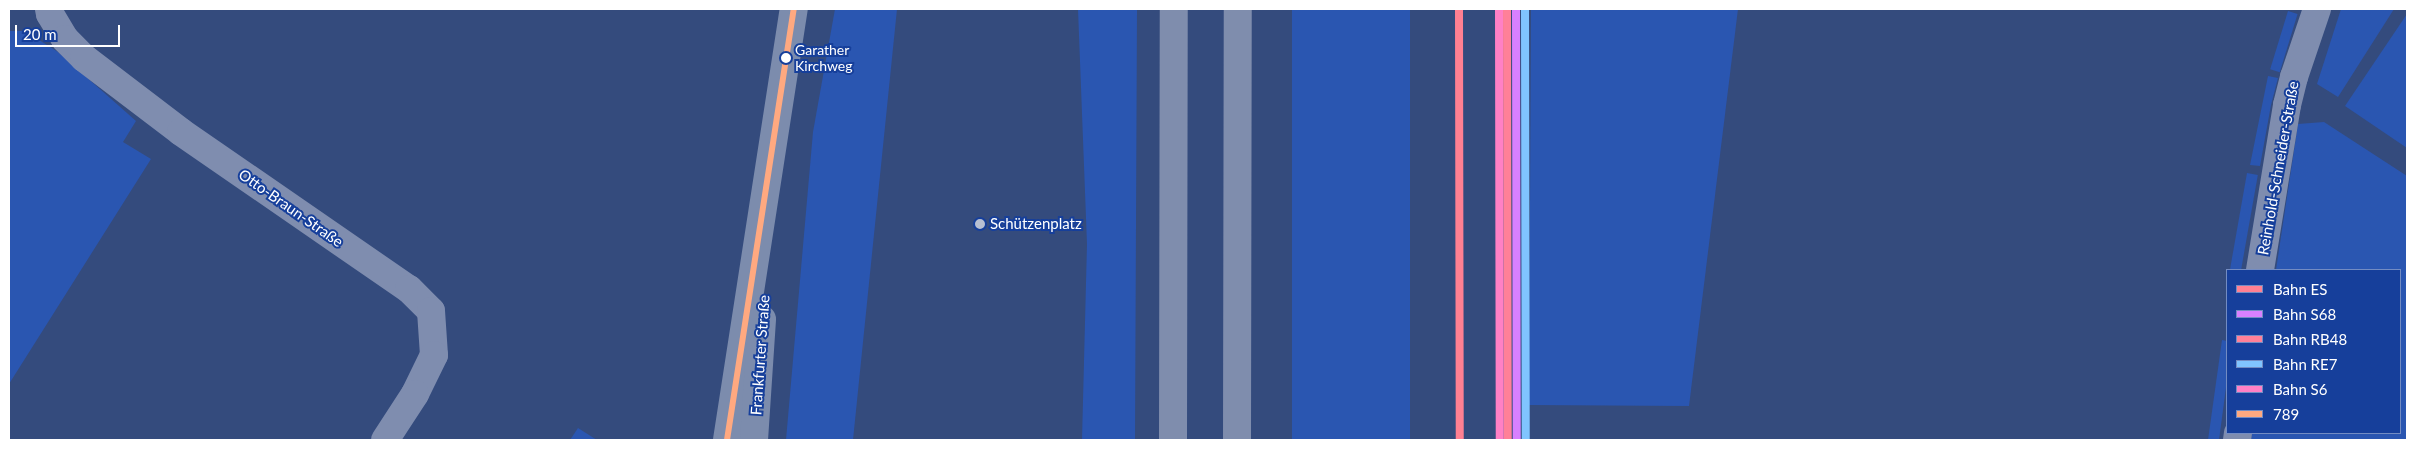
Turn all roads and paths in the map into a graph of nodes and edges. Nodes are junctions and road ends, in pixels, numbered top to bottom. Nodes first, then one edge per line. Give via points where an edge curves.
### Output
1 (49, 9) edge
2 (794, 9) edge
3 (1174, 9) edge
4 (1238, 9) edge
5 (2317, 9) edge
6 (776, 121) junction
7 (2260, 269) edge
8 (385, 440) edge
9 (728, 440) edge
10 (754, 440) edge
11 (1173, 440) edge
12 (1237, 440) edge

1 - 8 street, Otto-Braun-Straße via 64,39 84,58 181,132 409,289 432,311 434,355
2 - 6 main road, Frankfurter Straße
3 - 11 highway
4 - 12 highway
5 - 7 street, Reinhold-Schneider-Straße via 2287,105
6 - 9 main road, Frankfurter Straße
6 - 10 main road, Frankfurter Straße

